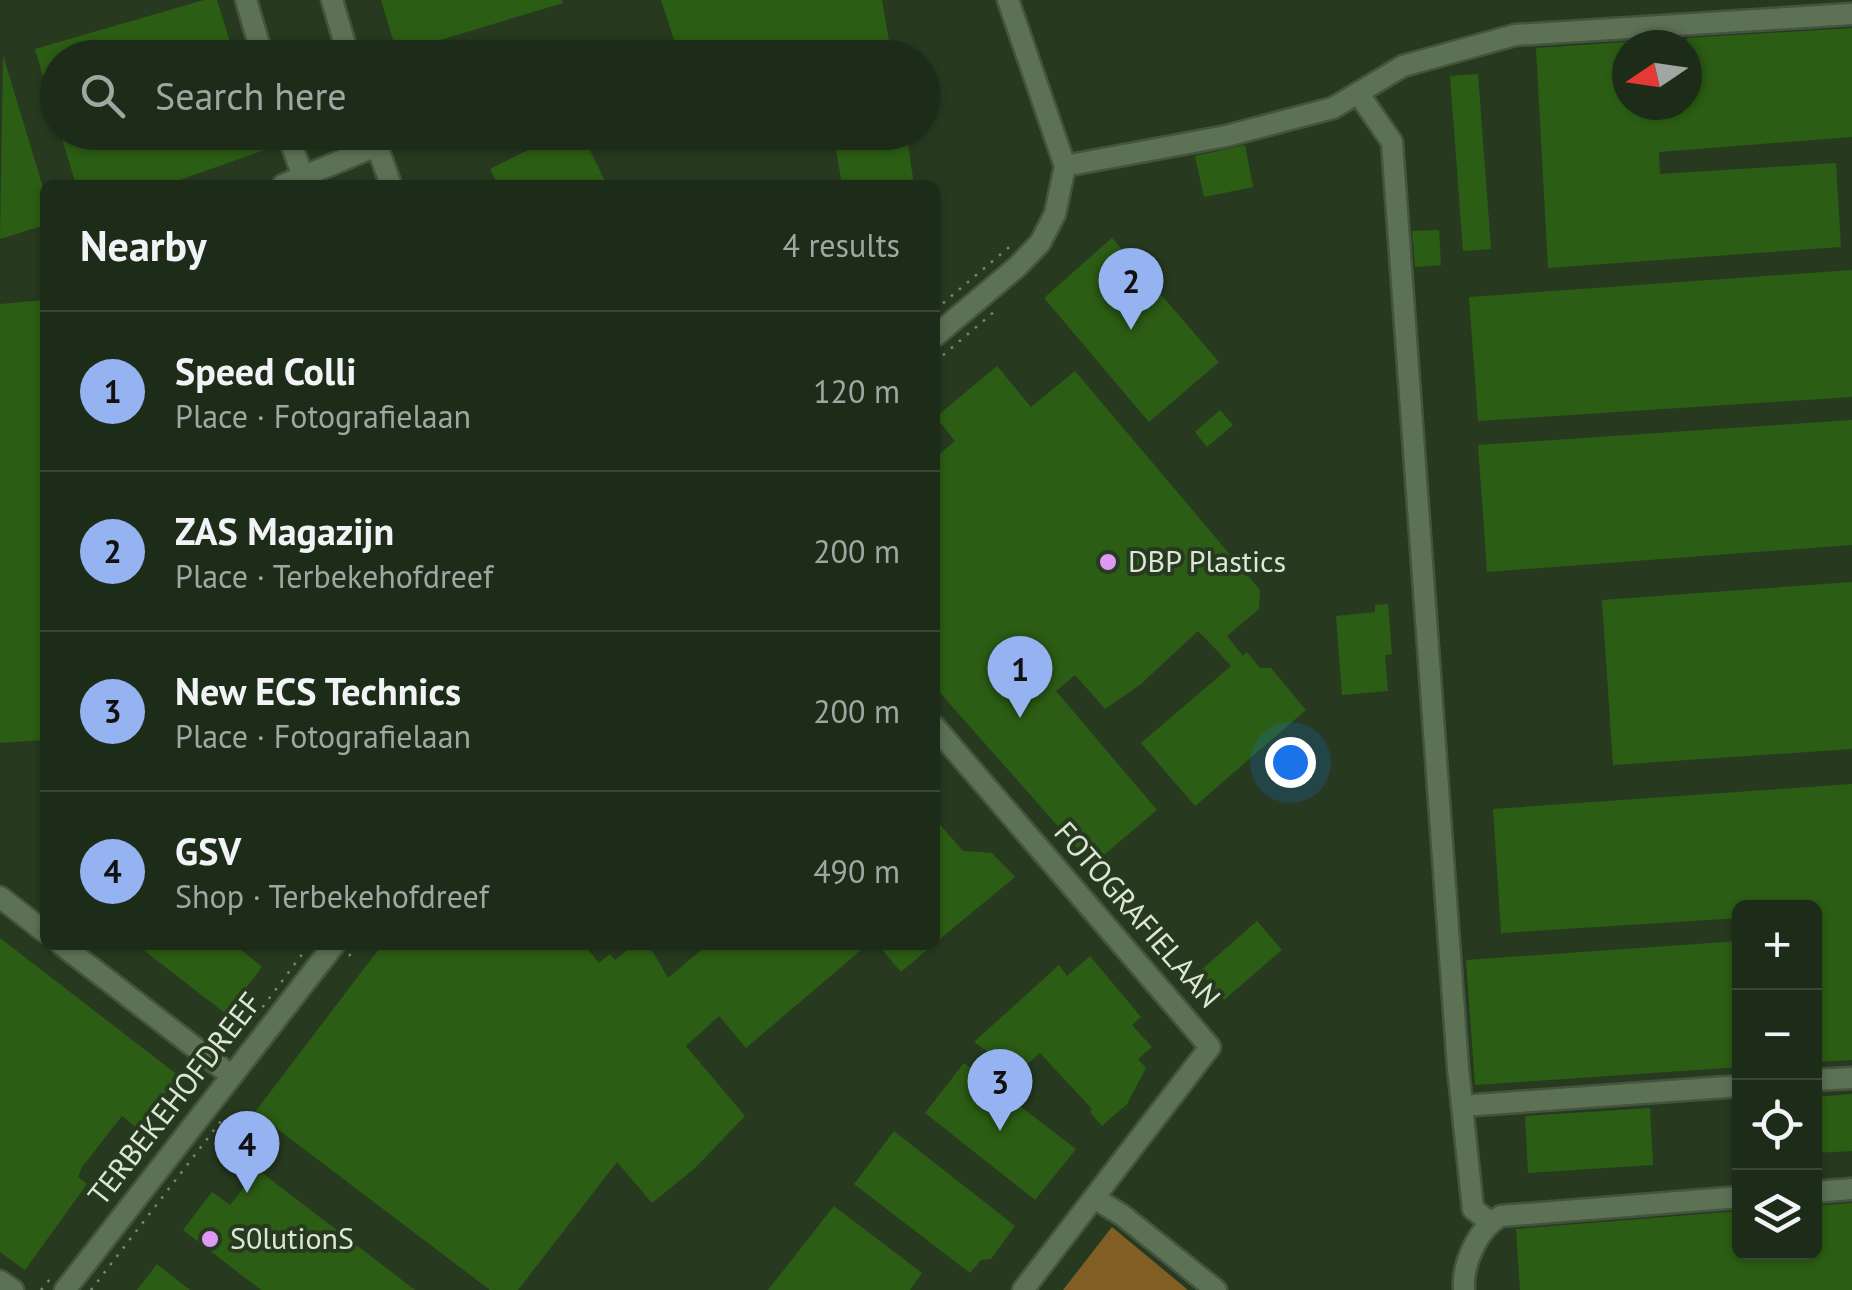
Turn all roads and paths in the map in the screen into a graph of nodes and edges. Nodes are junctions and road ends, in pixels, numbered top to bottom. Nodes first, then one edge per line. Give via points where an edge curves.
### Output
1 (246, 0) edge
2 (332, 0) edge
3 (1008, 0) edge
4 (1852, 14) edge
5 (258, 40) edge
6 (344, 40) edge
7 (1358, 93) junction
8 (289, 150) edge
9 (353, 150) edge
10 (378, 150) edge
11 (1065, 166) junction
12 (293, 180) edge
13 (295, 180) edge
14 (389, 180) edge
15 (1018, 239) dead end
16 (940, 306) edge
17 (940, 332) edge
18 (940, 732) edge
19 (0, 898) edge
20 (40, 928) edge
21 (68, 950) edge
22 (340, 952) edge
23 (232, 1076) junction
24 (1852, 1078) edge
25 (1822, 1080) edge
26 (1732, 1087) edge
27 (1462, 1106) junction
28 (227, 1113) dead end
29 (1852, 1189) edge
30 (1822, 1191) edge
31 (1094, 1198) junction
32 (1732, 1199) edge
33 (1490, 1222) junction
34 (0, 1281) edge
35 (13, 1290) edge
36 (64, 1290) edge
37 (91, 1290) edge
38 (1023, 1290) edge
39 (1216, 1290) edge
40 (1464, 1290) edge

1 - 5 street
2 - 6 street
3 - 11 street
4 - 7 street via 1515,35 1403,66
7 - 11 street via 1334,108 1226,136
7 - 27 street via 1392,142
8 - 12 street
9 - 13 street
10 - 14 street
11 - 17 street via 1055,214 1040,243
15 - 16 path
18 - 31 street, FOTOGRAFIELAAN via 1210,1047
19 - 20 street
21 - 23 street
22 - 23 street, TERBEKEHOFDREEF
23 - 36 street, TERBEKEHOFDREEF
24 - 25 street
26 - 27 street
27 - 33 street via 1472,1209
28 - 37 path
29 - 30 street
31 - 38 street, FOTOGRAFIELAAN
31 - 39 street
32 - 33 street
33 - 40 street via 1463,1270
34 - 35 street

